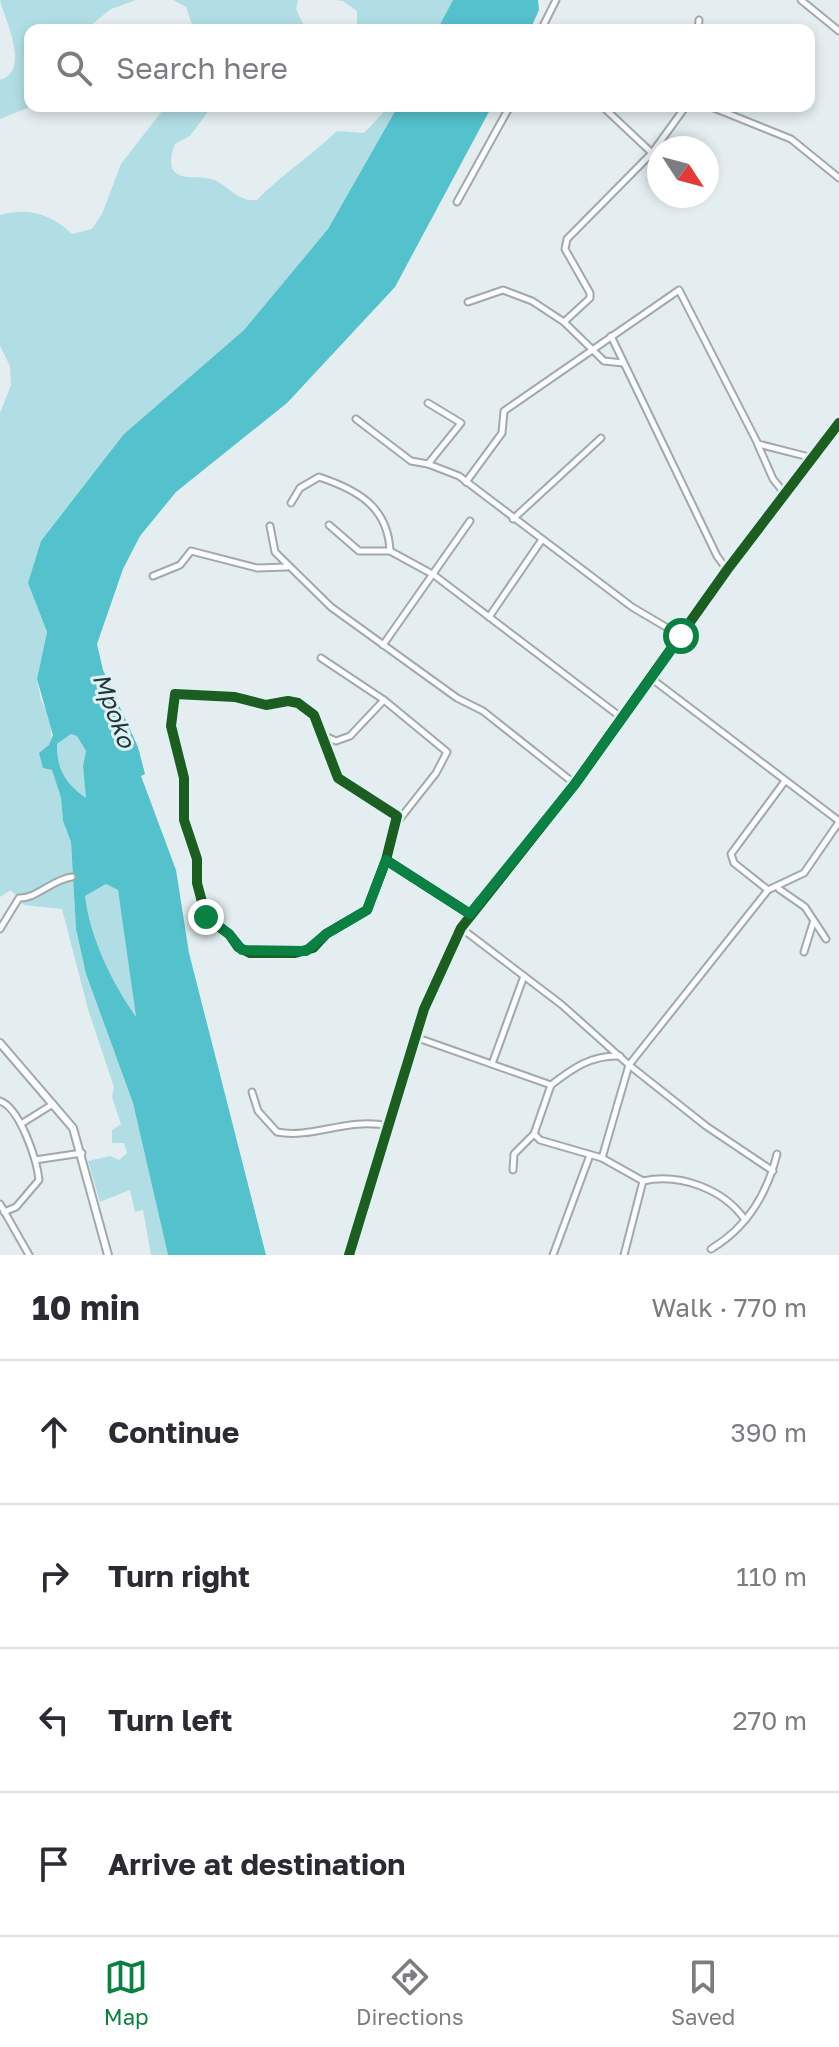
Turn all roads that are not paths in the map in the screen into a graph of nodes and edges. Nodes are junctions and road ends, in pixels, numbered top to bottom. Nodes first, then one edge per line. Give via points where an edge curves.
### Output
1 (556, 0) edge
2 (801, 0) edge
3 (699, 20) dead end
4 (544, 24) edge
5 (699, 24) edge
6 (839, 31) edge
7 (507, 112) edge
8 (608, 112) edge
9 (682, 112) edge
10 (724, 112) edge
11 (664, 136) edge
12 (647, 148) edge
13 (647, 158) edge
14 (839, 177) edge
15 (457, 202) dead end
16 (468, 302) dead end
17 (564, 322) junction
18 (611, 336) junction
19 (591, 351) junction
20 (624, 363) junction
21 (428, 403) dead end
22 (356, 419) dead end
23 (839, 423) edge
24 (601, 438) dead end
25 (758, 444) junction
26 (813, 458) junction
27 (428, 464) junction
28 (466, 482) junction
29 (785, 494) junction
30 (291, 503) dead end
31 (513, 519) junction
32 (470, 521) dead end
33 (329, 525) dead end
34 (270, 526) dead end
35 (541, 541) junction
36 (390, 551) junction
37 (287, 567) junction
38 (727, 570) junction
39 (434, 575) junction
40 (153, 576) dead end
41 (489, 617) junction
42 (681, 636) junction
43 (383, 645) junction
44 (321, 658) dead end
45 (652, 679) junction
46 (384, 700) junction
47 (622, 719) junction
48 (321, 735) junction
49 (785, 781) junction
50 (575, 784) junction
51 (398, 821) junction
52 (839, 822) edge
53 (386, 860) junction
54 (72, 877) dead end
55 (778, 888) junction
56 (768, 890) junction
57 (470, 914) junction
58 (813, 923) junction
59 (461, 928) junction
60 (0, 929) edge
61 (826, 939) dead end
62 (804, 952) dead end
63 (524, 976) junction
64 (415, 1037) junction
65 (0, 1043) edge
66 (620, 1056) junction
67 (492, 1064) junction
68 (629, 1065) junction
69 (551, 1085) junction
70 (252, 1092) dead end
71 (0, 1101) edge
72 (53, 1104) junction
73 (21, 1124) junction
74 (388, 1126) junction
75 (534, 1134) junction
76 (82, 1153) junction
77 (777, 1154) dead end
78 (590, 1155) junction
79 (602, 1158) junction
80 (35, 1160) junction
81 (513, 1170) dead end
82 (773, 1171) junction
83 (643, 1181) junction
84 (0, 1204) edge
85 (4, 1212) junction
86 (745, 1220) junction
87 (711, 1249) dead end
88 (29, 1255) edge
89 (108, 1255) edge
90 (349, 1255) edge
91 (553, 1255) edge
92 (624, 1255) edge

1 - 4 street
2 - 6 street
3 - 5 street
7 - 15 street
8 - 12 street
9 - 11 street
10 - 14 street via 791,139
13 - 17 street via 567,239 565,249 590,298
16 - 17 street via 503,290
17 - 19 street
18 - 19 street
18 - 20 street
18 - 25 street via 681,292
19 - 20 street via 604,361
19 - 28 street via 504,411 502,433
20 - 38 street
21 - 27 street via 461,423
22 - 27 street via 411,461
23 - 26 street
24 - 31 street
25 - 26 street
25 - 29 street
26 - 29 street
27 - 28 street
28 - 31 street
29 - 38 street
30 - 36 street via 300,488 319,477 346,486 362,496 389,528
31 - 35 street
32 - 39 street
33 - 36 street via 359,551
34 - 37 street via 272,545
35 - 41 street
35 - 42 street
36 - 39 street
37 - 40 street via 257,568 191,551 180,565
37 - 43 street
38 - 42 street
39 - 41 street
39 - 43 street
41 - 47 street
42 - 45 street
43 - 50 street via 483,711
44 - 46 street
45 - 47 street
45 - 49 street
46 - 48 street via 350,736 336,741
46 - 51 street via 447,752
47 - 50 street
48 - 51 street via 338,778 392,811
48 - 53 street via 314,715 298,703 266,705 235,697 175,694 171,726 184,778 184,820 195,849 206,917 242,950 306,951 367,910
49 - 52 street
49 - 56 street via 731,854 734,863
50 - 57 street
51 - 53 street
52 - 55 street via 804,873
53 - 57 street
54 - 60 street via 56,879 27,899 19,898
55 - 56 street
55 - 58 street via 805,907
56 - 68 street
57 - 59 street
58 - 61 street
58 - 62 street
59 - 63 street
59 - 64 street via 431,986
63 - 66 street
63 - 67 street
64 - 67 street
64 - 74 street
65 - 72 street
66 - 68 street
66 - 69 street via 582,1063
67 - 69 street
68 - 79 street
68 - 82 street
69 - 75 street
70 - 74 street via 258,1111 277,1132 299,1134 357,1122
71 - 73 street
72 - 73 street
72 - 76 street via 73,1128
73 - 80 street
74 - 90 street
75 - 78 street
75 - 81 street via 514,1154
76 - 80 street
76 - 89 street
77 - 82 street
78 - 79 street
78 - 91 street
79 - 83 street
80 - 85 street via 37,1184
82 - 86 street via 764,1195
83 - 86 street via 676,1178 719,1193
83 - 92 street
84 - 85 street
85 - 88 street
86 - 87 street

